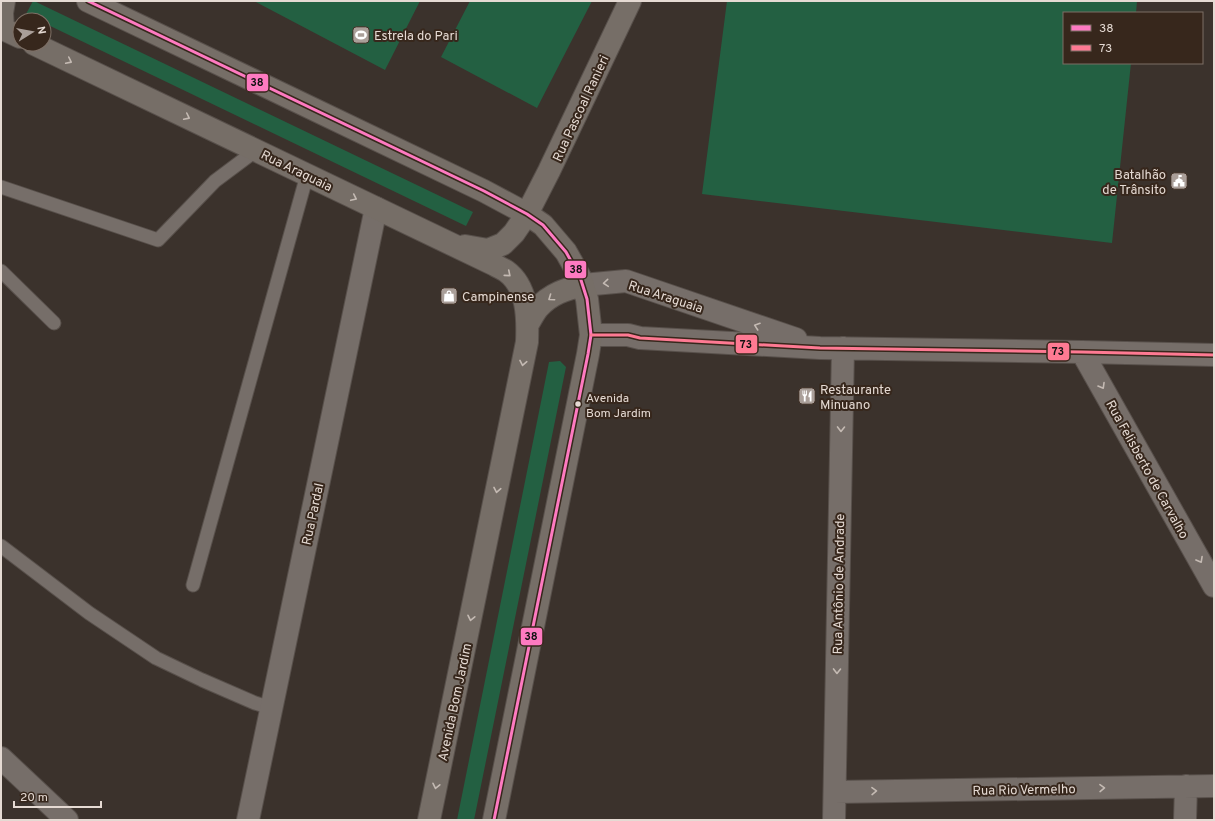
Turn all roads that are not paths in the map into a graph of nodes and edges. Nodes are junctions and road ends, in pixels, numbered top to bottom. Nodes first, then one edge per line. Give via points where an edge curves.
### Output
1 (4, 1) edge
2 (88, 1) edge
3 (630, 1) edge
4 (6, 32) edge
5 (51, 52) edge
6 (255, 150) junction
7 (307, 176) junction
8 (1, 187) edge
9 (376, 208) junction
10 (527, 214) junction
11 (456, 246) junction
12 (1, 272) edge
13 (583, 285) junction
14 (54, 323) dead end
15 (528, 324) junction
16 (591, 335) junction
17 (820, 348) junction
18 (843, 348) junction
19 (1082, 352) junction
20 (1214, 355) edge
21 (1, 546) edge
22 (193, 585) dead end
23 (1214, 586) edge
24 (271, 708) junction
25 (1, 758) edge
26 (1186, 786) junction
27 (1214, 786) edge
28 (835, 792) junction
29 (67, 820) edge
30 (248, 820) edge
31 (429, 820) edge
32 (494, 820) edge
33 (834, 820) edge
34 (1185, 820) edge

1 - 4 main road via 2,13
2 - 10 main road
3 - 10 main road, Rua Pascoal Ranieri via 550,172
5 -> 6 main road, Rua Araguaia
6 - 7 main road, Rua Araguaia
6 - 8 lane via 215,181 158,240
7 -> 9 main road, Rua Araguaia
7 - 22 lane
9 - 11 main road, Rua Araguaia
9 - 24 street, Rua Pardal
10 - 11 main road, Rua Pascoal Ranieri via 503,244 488,250
10 - 13 main road via 543,226 566,252
11 -> 15 main road, Rua Araguaia via 506,271 515,280 526,306
12 - 14 lane
13 -> 15 main road via 551,297 538,308
13 - 16 main road
17 -> 13 street, Rua Araguaia via 626,281
15 -> 31 main road, Avenida Bom Jardim via 527,342
16 - 17 street, Rua Araguaia via 628,335 640,338
16 - 32 main road
17 - 18 street, Rua Araguaia
18 - 19 street, Rua Araguaia
18 -> 28 street, Rua Antônio de Andrade
19 - 20 street, Rua Araguaia
19 -> 23 street, Rua Felisberto de Carvalho
21 - 24 lane via 89,613 156,658
24 - 30 street, Rua Pardal
25 - 29 street
26 - 27 street, Rua Rio Vermelho
28 -> 26 street, Rua Rio Vermelho
26 - 34 street
28 - 33 street, Rua Antônio de Andrade

